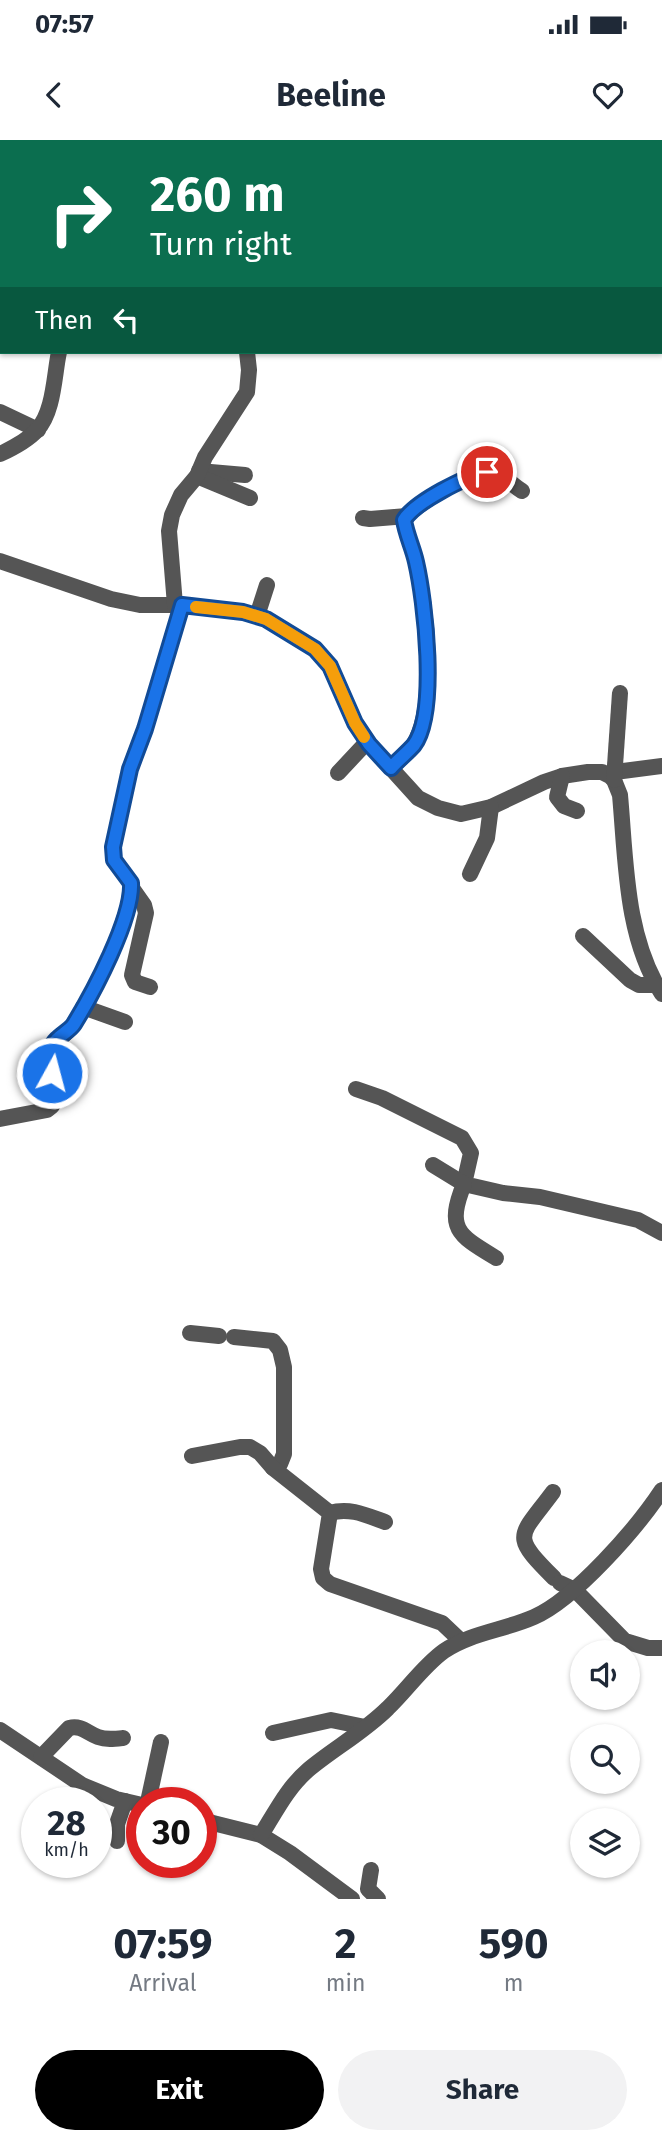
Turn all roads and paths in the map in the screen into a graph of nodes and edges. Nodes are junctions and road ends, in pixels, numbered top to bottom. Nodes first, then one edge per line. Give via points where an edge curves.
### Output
1 (53, 354) edge
2 (247, 354) edge
3 (0, 412) edge
4 (38, 430) junction
5 (0, 454) edge
6 (198, 474) junction
7 (245, 475) dead end
8 (522, 491) dead end
9 (250, 498) dead end
10 (407, 516) junction
11 (363, 518) dead end
12 (0, 561) edge
13 (267, 585) dead end
14 (178, 605) junction
15 (257, 616) junction
16 (620, 693) dead end
17 (367, 741) junction
18 (662, 766) edge
19 (391, 768) junction
20 (338, 773) dead end
21 (562, 776) junction
22 (615, 776) junction
23 (491, 807) junction
24 (577, 811) dead end
25 (470, 874) dead end
26 (132, 888) junction
27 (583, 936) dead end
28 (150, 986) dead end
29 (659, 990) edge
30 (83, 1007) junction
31 (125, 1022) dead end
32 (356, 1089) dead end
33 (0, 1119) edge
34 (433, 1165) dead end
35 (464, 1184) junction
36 (662, 1233) edge
37 (496, 1258) dead end
38 (190, 1333) dead end
39 (192, 1456) dead end
40 (274, 1468) junction
41 (662, 1490) edge
42 (553, 1492) dead end
43 (330, 1513) junction
44 (385, 1522) dead end
45 (563, 1584) junction
46 (461, 1641) junction
47 (662, 1648) edge
48 (365, 1727) junction
49 (0, 1730) edge
50 (273, 1733) dead end
51 (123, 1738) dead end
52 (161, 1742) dead end
53 (41, 1757) junction
54 (87, 1787) edge
55 (151, 1787) edge
56 (112, 1796) edge
57 (125, 1801) joint
58 (217, 1824) edge
59 (261, 1835) junction
60 (117, 1841) dead end
61 (371, 1870) dead end
62 (352, 1899) edge
63 (378, 1899) edge

1 - 4 street via 47,411
2 - 6 street via 247,392
3 - 4 street
4 - 5 street
6 - 7 street
6 - 9 street
6 - 14 street via 181,495 169,531
8 - 10 street via 501,475 485,472 450,487
10 - 11 street
10 - 19 street via 404,522 427,629 427,685 415,744
12 - 14 street via 111,599
13 - 15 street
14 - 15 street
14 - 26 street via 130,769 113,847 114,860
15 - 17 street via 315,649 330,666
16 - 22 street
17 - 19 street
17 - 20 street
18 - 22 street
19 - 23 street via 418,798 438,808 461,814
21 - 22 street via 602,772
21 - 23 street
21 - 24 street via 557,797
22 - 29 street via 633,919
23 - 25 street via 487,838
26 - 28 street via 146,913 132,975 135,982
26 - 30 street via 126,915
27 - 29 street via 630,980
30 - 31 street
30 - 33 street via 73,1026 51,1049 52,1106
32 - 35 street via 462,1138 471,1153
34 - 35 street
35 - 36 street via 638,1220
35 - 37 street via 455,1212 457,1227 469,1242
38 - 40 street via 273,1341 282,1356 284,1454
39 - 40 street via 250,1447
40 - 43 street
41 - 45 street via 646,1514
42 - 45 street via 523,1538 533,1556
43 - 44 street via 351,1510
43 - 46 street via 323,1578 442,1623
45 - 46 street via 538,1616
45 - 47 street via 625,1642
46 - 48 street via 442,1653
48 - 50 street via 331,1720
48 - 59 street via 306,1772 286,1793
49 - 53 street
51 - 53 street via 106,1739 69,1727
52 - 55 street
53 - 54 street
56 - 57 street
57 - 60 street
58 - 59 street
59 - 62 street
61 - 63 street via 368,1889

